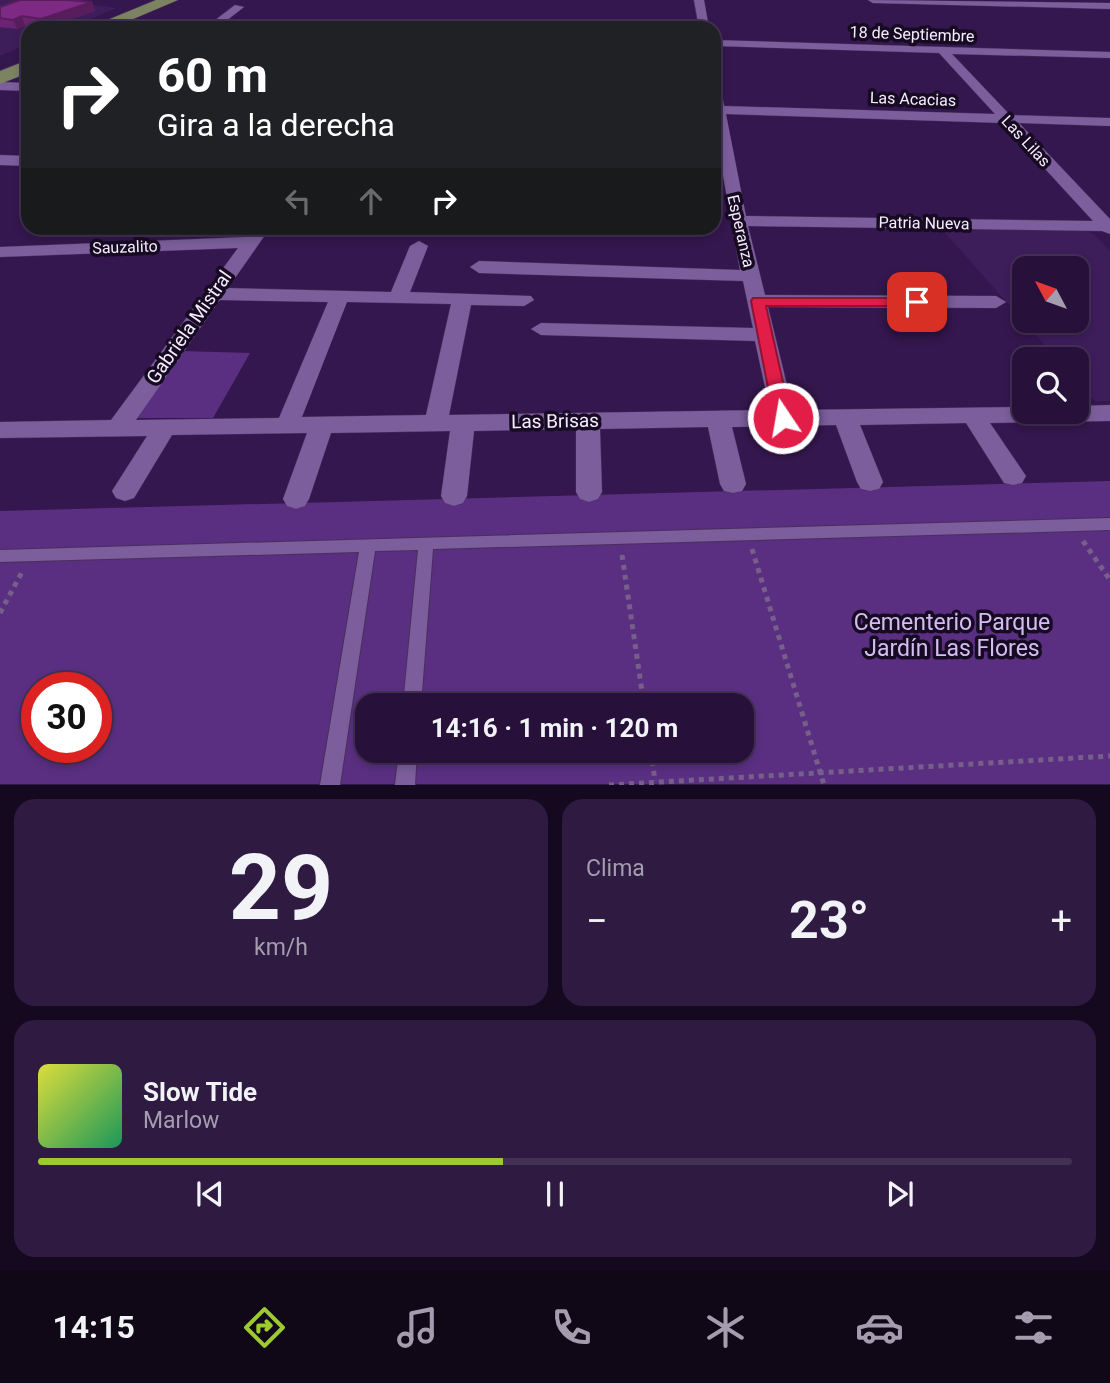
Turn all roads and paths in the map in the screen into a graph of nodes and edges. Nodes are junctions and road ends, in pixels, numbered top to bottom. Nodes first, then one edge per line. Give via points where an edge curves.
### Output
1 (170, 0) edge
2 (182, 0) edge
3 (699, 0) edge
4 (873, 0) edge
5 (1110, 6) edge
6 (239, 7) dead end
7 (143, 13) junction
8 (118, 21) edge
9 (129, 21) edge
10 (220, 21) edge
11 (703, 21) edge
12 (721, 43) edge
13 (943, 51) junction
14 (1110, 55) edge
15 (21, 59) edge
16 (0, 68) edge
17 (21, 69) edge
18 (0, 78) edge
19 (0, 86) edge
20 (21, 87) edge
21 (721, 110) edge
22 (1005, 119) junction
23 (1110, 122) edge
24 (721, 135) edge
25 (0, 160) edge
26 (21, 161) edge
27 (721, 195) edge
28 (733, 196) junction
29 (739, 221) junction
30 (1109, 227) edge
31 (255, 235) edge
32 (419, 246) dead end
33 (0, 252) edge
34 (479, 267) dead end
35 (752, 276) junction
36 (212, 293) junction
37 (340, 296) junction
38 (398, 298) junction
39 (462, 299) junction
40 (524, 300) dead end
41 (758, 301) junction
42 (996, 302) dead end
43 (541, 329) dead end
44 (765, 335) junction
45 (973, 415) junction
46 (1107, 416) edge
47 (845, 417) junction
48 (783, 418) junction
49 (718, 419) junction
50 (589, 421) junction
51 (436, 423) junction
52 (463, 423) junction
53 (321, 425) junction
54 (287, 426) junction
55 (118, 428) junction
56 (164, 428) junction
57 (0, 430) edge
58 (1013, 476) dead end
59 (870, 482) dead end
60 (733, 484) dead end
61 (125, 491) dead end
62 (589, 492) dead end
63 (454, 496) dead end
64 (296, 499) dead end
65 (1110, 524) edge
66 (1072, 526) junction
67 (747, 535) junction
68 (620, 538) junction
69 (426, 544) junction
70 (368, 545) junction
71 (32, 555) junction
72 (0, 556) edge
73 (1110, 580) edge
74 (0, 612) edge
75 (413, 693) edge
76 (642, 693) edge
77 (1110, 756) edge
78 (407, 763) edge
79 (653, 763) edge
80 (820, 772) junction
81 (655, 781) junction
82 (330, 785) edge
83 (405, 785) edge
84 (609, 785) edge
85 (824, 785) edge

1 - 7 main road
2 - 7 main road
3 - 11 street
4 - 5 street
6 - 10 street
7 - 8 main road
7 - 9 main road
12 - 13 street, 18 de Septiembre
13 - 14 street, 18 de Septiembre
13 - 22 street, Las Lilas
15 - 16 main road
17 - 18 main road
19 - 20 street
21 - 22 street, Las Acacias
22 - 23 street, Las Acacias
22 - 30 street, Las Lilas
24 - 28 street, Esperanza
25 - 26 street
27 - 28 street
28 - 29 street, Esperanza
29 - 30 street, Patria Nueva
29 - 35 street, Esperanza
31 - 33 street, Sauzalito
31 - 36 street, Gabriela Mistral
32 - 38 street
34 - 35 street
35 - 41 street, Esperanza
36 - 37 street
36 - 55 street, Gabriela Mistral
37 - 38 street
37 - 54 street
38 - 39 street
39 - 40 street
39 - 51 street
41 - 42 street
41 - 44 street, Esperanza
43 - 44 street
44 - 48 street, Esperanza
45 - 46 street, Las Brisas
45 - 47 street, Las Brisas
45 - 58 street
47 - 48 street, Las Brisas
47 - 59 street
48 - 49 street, Las Brisas
49 - 50 street, Las Brisas
49 - 60 street
50 - 52 street, Las Brisas
50 - 62 street
51 - 52 street, Las Brisas
51 - 53 street, Las Brisas
52 - 63 street
53 - 54 street, Las Brisas
53 - 64 street
54 - 56 street, Las Brisas
55 - 56 street, Las Brisas
55 - 57 street, Las Brisas
56 - 61 street
65 - 66 lane
66 - 67 lane
66 - 73 path
67 - 68 lane
67 - 80 path
68 - 69 lane
68 - 76 path
69 - 70 lane
69 - 75 lane
70 - 71 lane
70 - 82 lane
71 - 72 lane
71 - 74 path
77 - 80 path
78 - 83 lane
79 - 81 path
80 - 81 path
80 - 85 path
81 - 84 path

